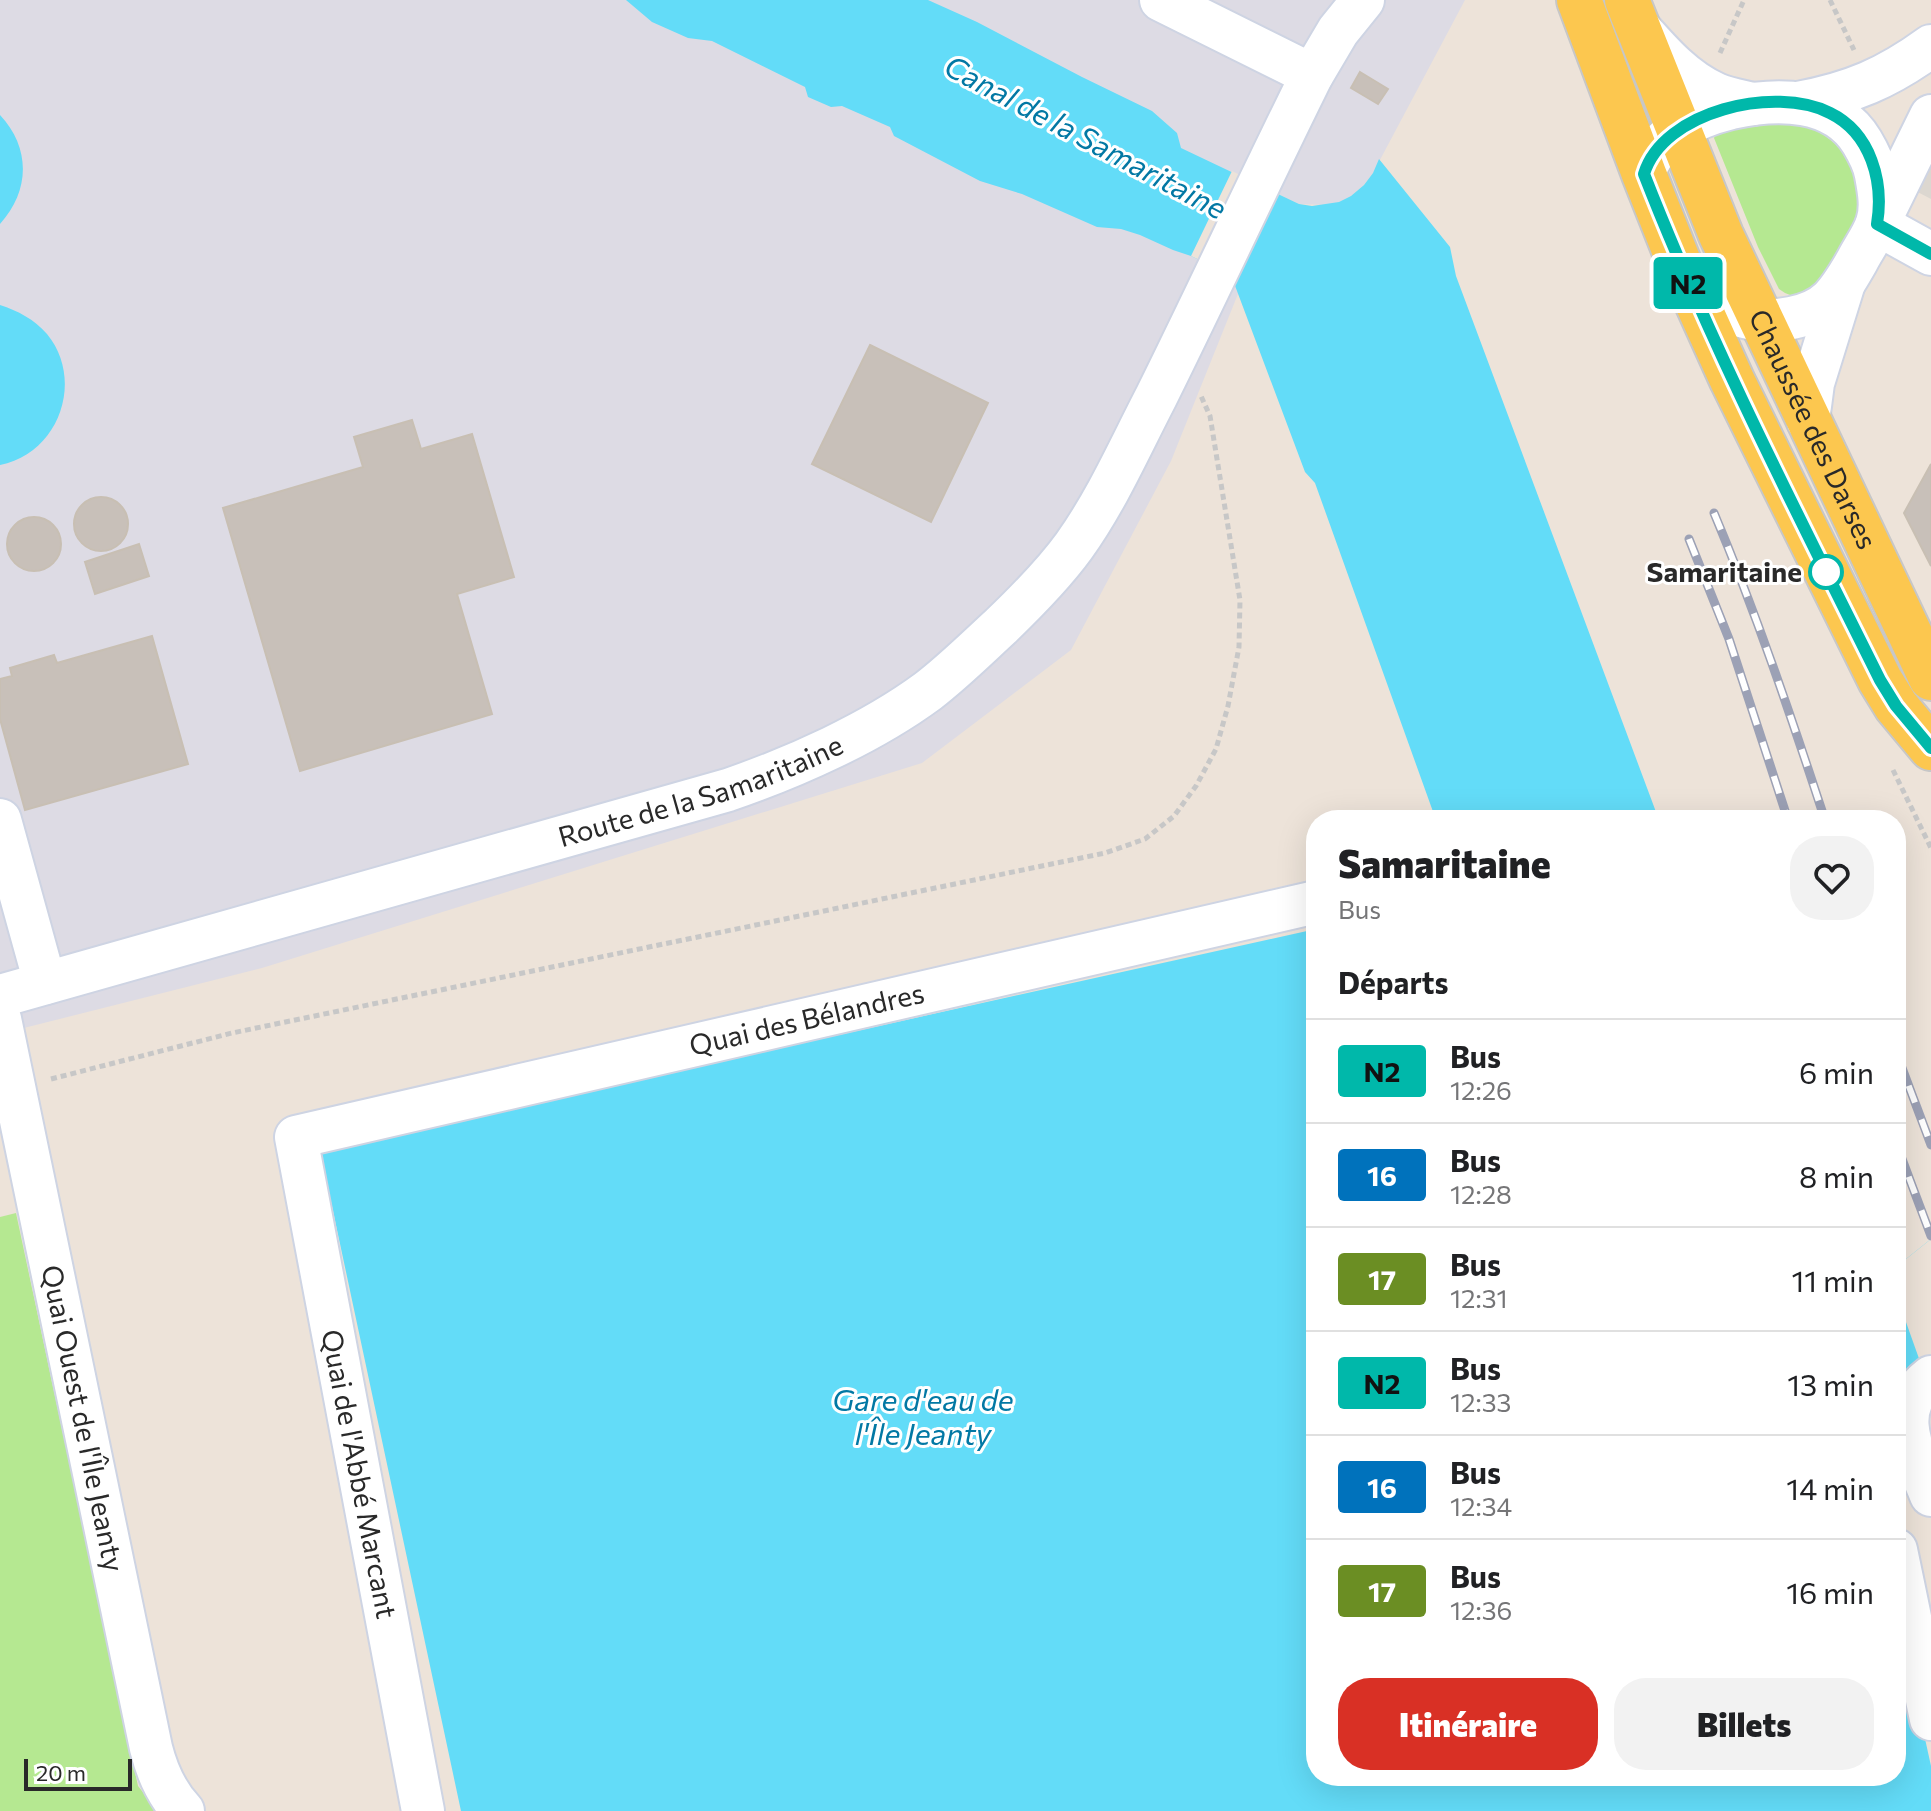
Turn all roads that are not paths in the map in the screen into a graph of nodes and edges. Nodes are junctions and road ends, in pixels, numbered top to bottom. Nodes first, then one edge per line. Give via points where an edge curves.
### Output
1 (1363, 0) edge
2 (1579, 0) edge
3 (1168, 2) edge
4 (1632, 13) edge
5 (1931, 46) edge
6 (1312, 75) junction
7 (1798, 103) junction
8 (1753, 104) junction
9 (1931, 116) edge
10 (1678, 130) junction
11 (1644, 174) junction
12 (1877, 224) junction
13 (1931, 254) edge
14 (1687, 281) junction
15 (1844, 283) junction
16 (1761, 319) junction
17 (1808, 421) junction
18 (1931, 678) edge
19 (1931, 748) edge
20 (0, 820) edge
21 (1306, 904) edge
22 (45, 983) junction
23 (0, 996) edge
24 (0, 1019) edge
25 (296, 1137) joint
26 (1931, 1377) edge
27 (1931, 1495) edge
28 (1906, 1598) edge
29 (1931, 1719) edge
30 (183, 1811) edge
31 (423, 1811) edge

1 - 6 street
2 - 11 main road, Chaussée des Darses
3 - 6 street
4 - 8 street via 1665,58 1701,86
4 - 10 main road, Chaussée des Darses
5 - 7 street via 1870,83
6 - 22 street, Route de la Samaritaine via 1179,351 1076,544 1035,592 928,691 788,768 728,790
7 - 8 street
7 - 12 street via 1830,112 1859,138 1875,170
8 - 10 street via 1705,116
9 - 12 street
10 - 11 street via 1651,156
10 - 16 main road, Chaussée des Darses
11 - 14 main road, Chaussée des Darses
12 - 13 street
12 - 15 street
14 - 16 street via 1729,310
14 - 19 main road, Chaussée des Darses via 1880,680
15 - 16 street via 1828,302 1808,313
15 - 17 street via 1813,383
16 - 17 main road, Chaussée des Darses
17 - 18 main road, Chaussée des Darses
20 - 22 street
21 - 25 street, Quai des Bélandres
22 - 23 street, Route de la Samaritaine
24 - 30 street, Quai Ouest de l'Île Jeanty via 154,1763
25 - 31 street, Quai de l'Abbé Marcant
26 - 27 street via 1913,1397 1907,1424
28 - 29 street

